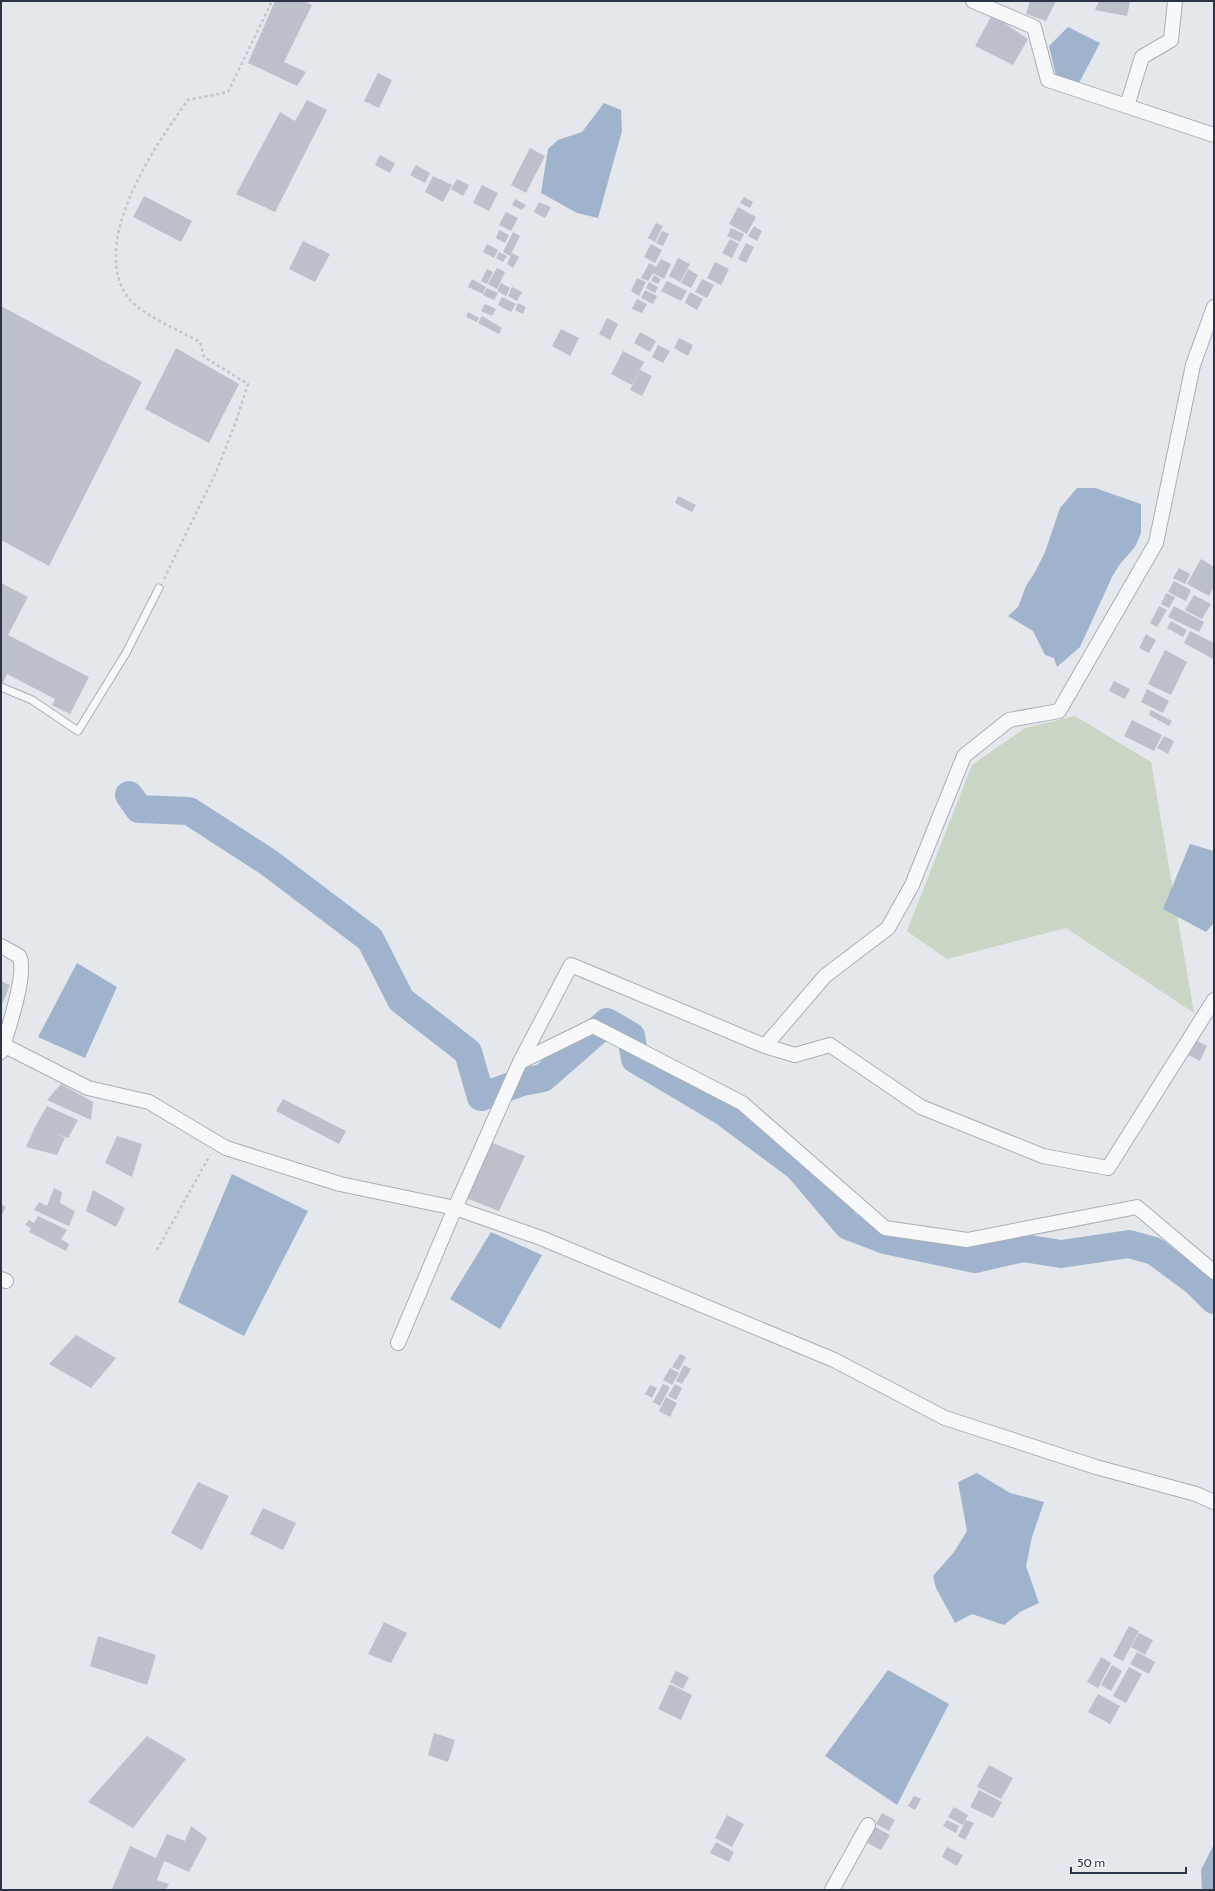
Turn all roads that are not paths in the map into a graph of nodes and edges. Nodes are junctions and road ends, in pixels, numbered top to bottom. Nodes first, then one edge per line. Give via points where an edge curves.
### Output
1 (973, 1) edge
2 (1175, 1) edge
3 (1127, 106) junction
4 (1214, 135) edge
5 (1214, 307) edge
6 (159, 588) road end
7 (1, 687) edge
8 (1, 946) edge
9 (1214, 1000) edge
10 (765, 1046) junction
11 (2, 1048) edge
12 (520, 1062) junction
13 (454, 1208) junction
14 (1214, 1272) edge
15 (398, 1343) dead end
16 (1214, 1502) edge
17 (868, 1825) dead end
18 (832, 1890) edge

1 - 3 street via 1034,27 1048,80
2 - 3 street via 1171,40 1142,57
3 - 4 street
5 - 10 street via 1193,364 1156,543 1059,711 1008,720 964,756 912,885 888,928 825,976
6 - 7 lane via 126,653 78,731 32,700
8 - 11 street via 19,956 22,970
9 - 10 street via 1108,1168 1042,1156 921,1107 830,1046 795,1055
10 - 12 street via 571,965
11 - 13 street via 88,1088 149,1102 226,1148 340,1184
12 - 13 street
12 - 14 street via 593,1026 742,1103 885,1228 968,1240 1137,1207
13 - 15 street
13 - 16 street via 541,1238 834,1360 945,1418 1096,1467 1196,1494
17 - 18 street

